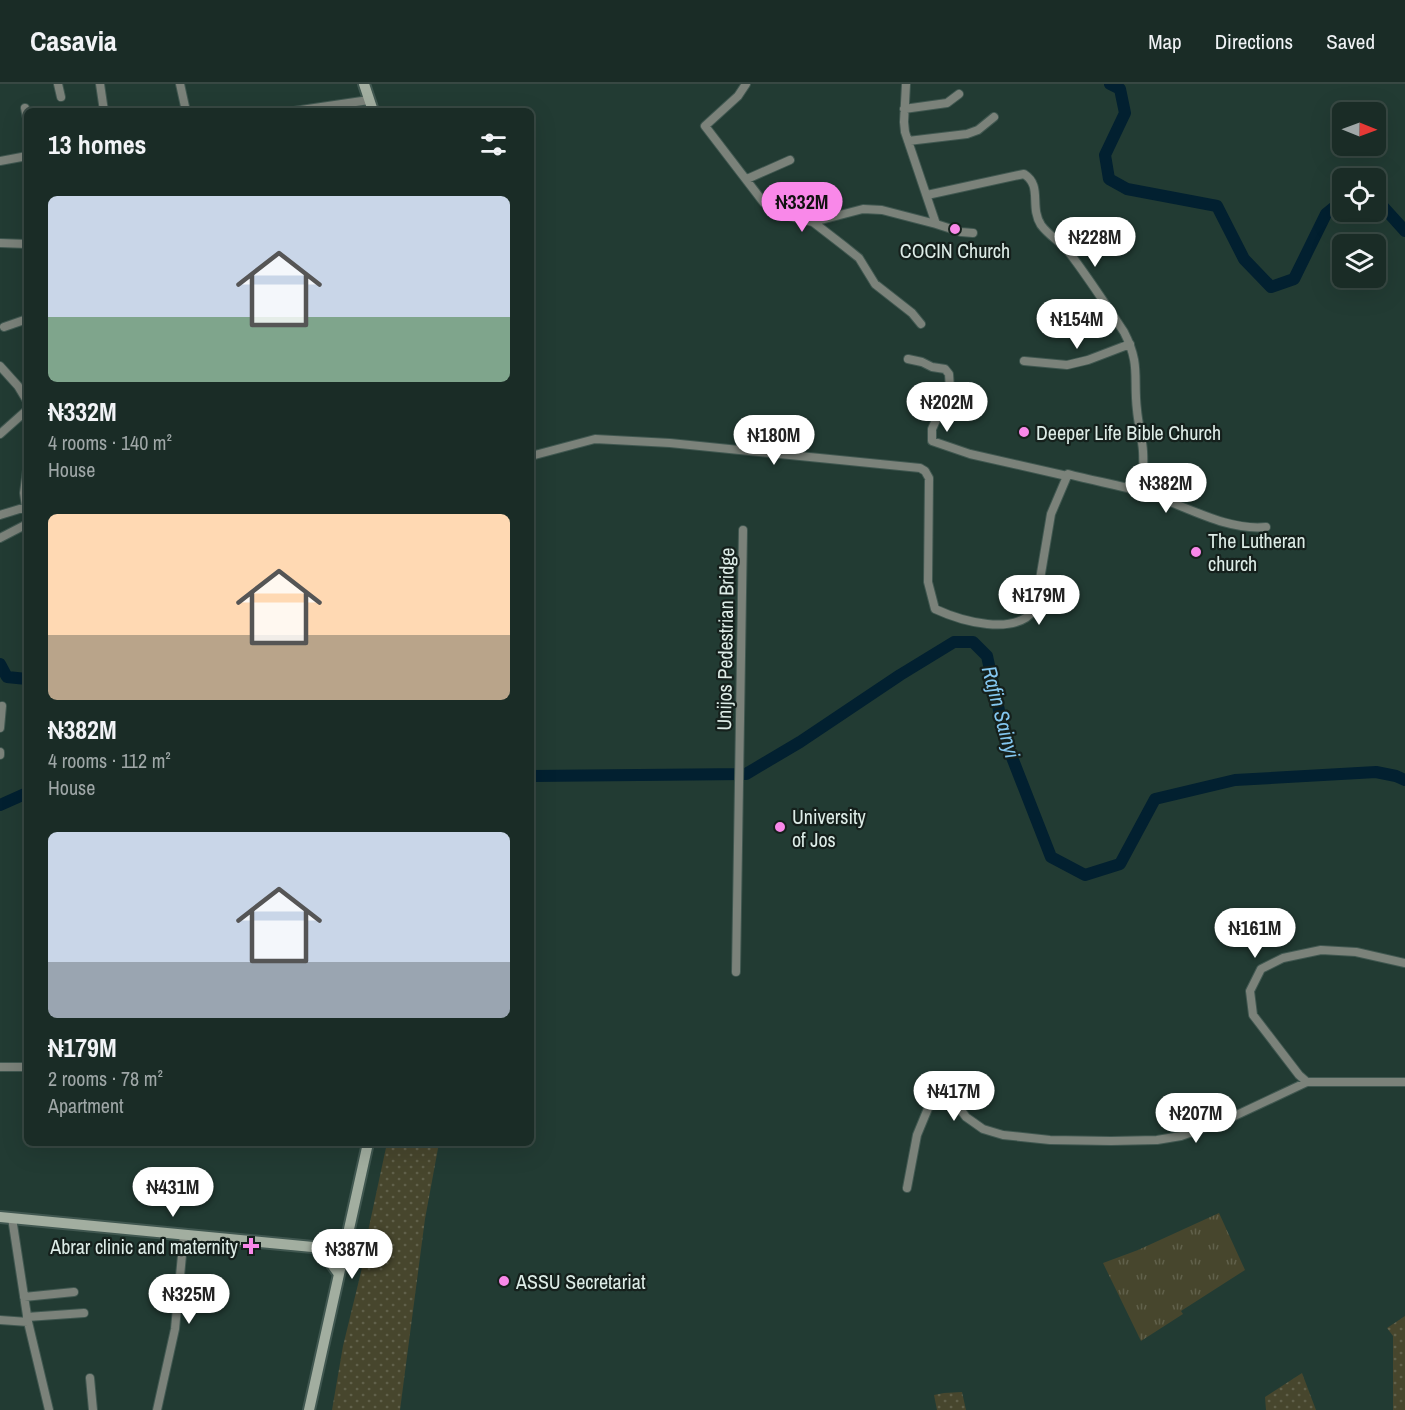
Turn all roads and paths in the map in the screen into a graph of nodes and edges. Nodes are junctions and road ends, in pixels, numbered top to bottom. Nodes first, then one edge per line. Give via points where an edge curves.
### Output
1 (58, 84) edge
2 (100, 84) edge
3 (180, 84) edge
4 (364, 84) edge
5 (746, 84) edge
6 (906, 84) edge
7 (959, 94) dead end
8 (61, 97) dead end
9 (369, 100) junction
10 (104, 108) edge
11 (185, 108) edge
12 (314, 108) edge
13 (372, 108) edge
14 (904, 109) junction
15 (994, 117) dead end
16 (908, 141) junction
17 (24, 157) edge
18 (790, 160) dead end
19 (0, 161) edge
20 (747, 178) junction
21 (927, 195) junction
22 (813, 222) junction
23 (936, 224) junction
24 (973, 233) dead end
25 (0, 243) edge
26 (24, 244) edge
27 (24, 320) edge
28 (921, 324) dead end
29 (4, 327) dead end
30 (1130, 344) junction
31 (908, 359) dead end
32 (1024, 361) dead end
33 (0, 366) edge
34 (3, 377) edge
35 (24, 395) edge
36 (24, 413) edge
37 (0, 434) edge
38 (534, 455) edge
39 (1067, 476) junction
40 (1145, 493) junction
41 (24, 511) edge
42 (0, 515) edge
43 (24, 526) edge
44 (1266, 527) dead end
45 (743, 530) dead end
46 (0, 538) edge
47 (3, 706) edge
48 (0, 728) edge
49 (1405, 963) edge
50 (736, 972) dead end
51 (24, 1066) edge
52 (0, 1067) edge
53 (1308, 1082) junction
54 (1405, 1082) edge
55 (367, 1146) edge
56 (907, 1188) dead end
57 (0, 1217) edge
58 (12, 1218) junction
59 (349, 1230) junction
60 (184, 1234) junction
61 (323, 1248) junction
62 (344, 1250) junction
63 (339, 1274) junction
64 (74, 1292) dead end
65 (24, 1297) junction
66 (84, 1313) dead end
67 (0, 1320) edge
68 (27, 1320) junction
69 (90, 1378) dead end
70 (49, 1410) edge
71 (93, 1410) edge
72 (157, 1410) edge
73 (309, 1410) edge

1 - 8 street
2 - 10 street
3 - 11 street
4 - 9 main road
5 - 20 street via 705,126
6 - 14 street
7 - 14 street via 947,103
9 - 12 street
9 - 13 main road
14 - 16 street
15 - 16 street via 967,134
16 - 21 street
17 - 19 street
18 - 20 street
20 - 22 street via 771,209
21 - 23 street
21 - 30 street via 1024,174 1033,183 1035,213 1041,224 1066,249
22 - 23 street via 863,208
22 - 28 street via 860,258 875,284 912,312
23 - 24 street
25 - 26 street
27 - 29 street
30 - 32 street via 1067,365
30 - 40 street via 1136,361 1136,406
31 - 39 street via 945,369 949,374 950,389 932,429 932,441 970,454
33 - 34 street
34 - 35 street via 18,386
36 - 37 street
38 - 39 street via 595,439 920,468 929,478 928,582 935,609 989,625 1017,623 1035,609 1051,514
39 - 40 street
40 - 44 street via 1249,529
41 - 42 street
43 - 46 street
45 - 50 street, Unijos Pedestrian Bridge
47 - 48 street
49 - 53 street via 1356,952 1321,950 1283,958 1261,969 1250,991 1253,1015
51 - 52 street
53 - 54 street
53 - 56 street via 1181,1136 1111,1141 1050,1140 983,1129 966,1117 944,1088 929,1106 917,1135
55 - 59 main road
57 - 58 main road
58 - 60 main road
58 - 65 street
59 - 61 main road
59 - 62 main road
60 - 61 main road
60 - 72 street via 175,1329
61 - 62 main road
61 - 63 main road
62 - 63 main road
63 - 73 main road
64 - 65 street
65 - 68 street
66 - 68 street
67 - 68 street
68 - 70 street
69 - 71 street

